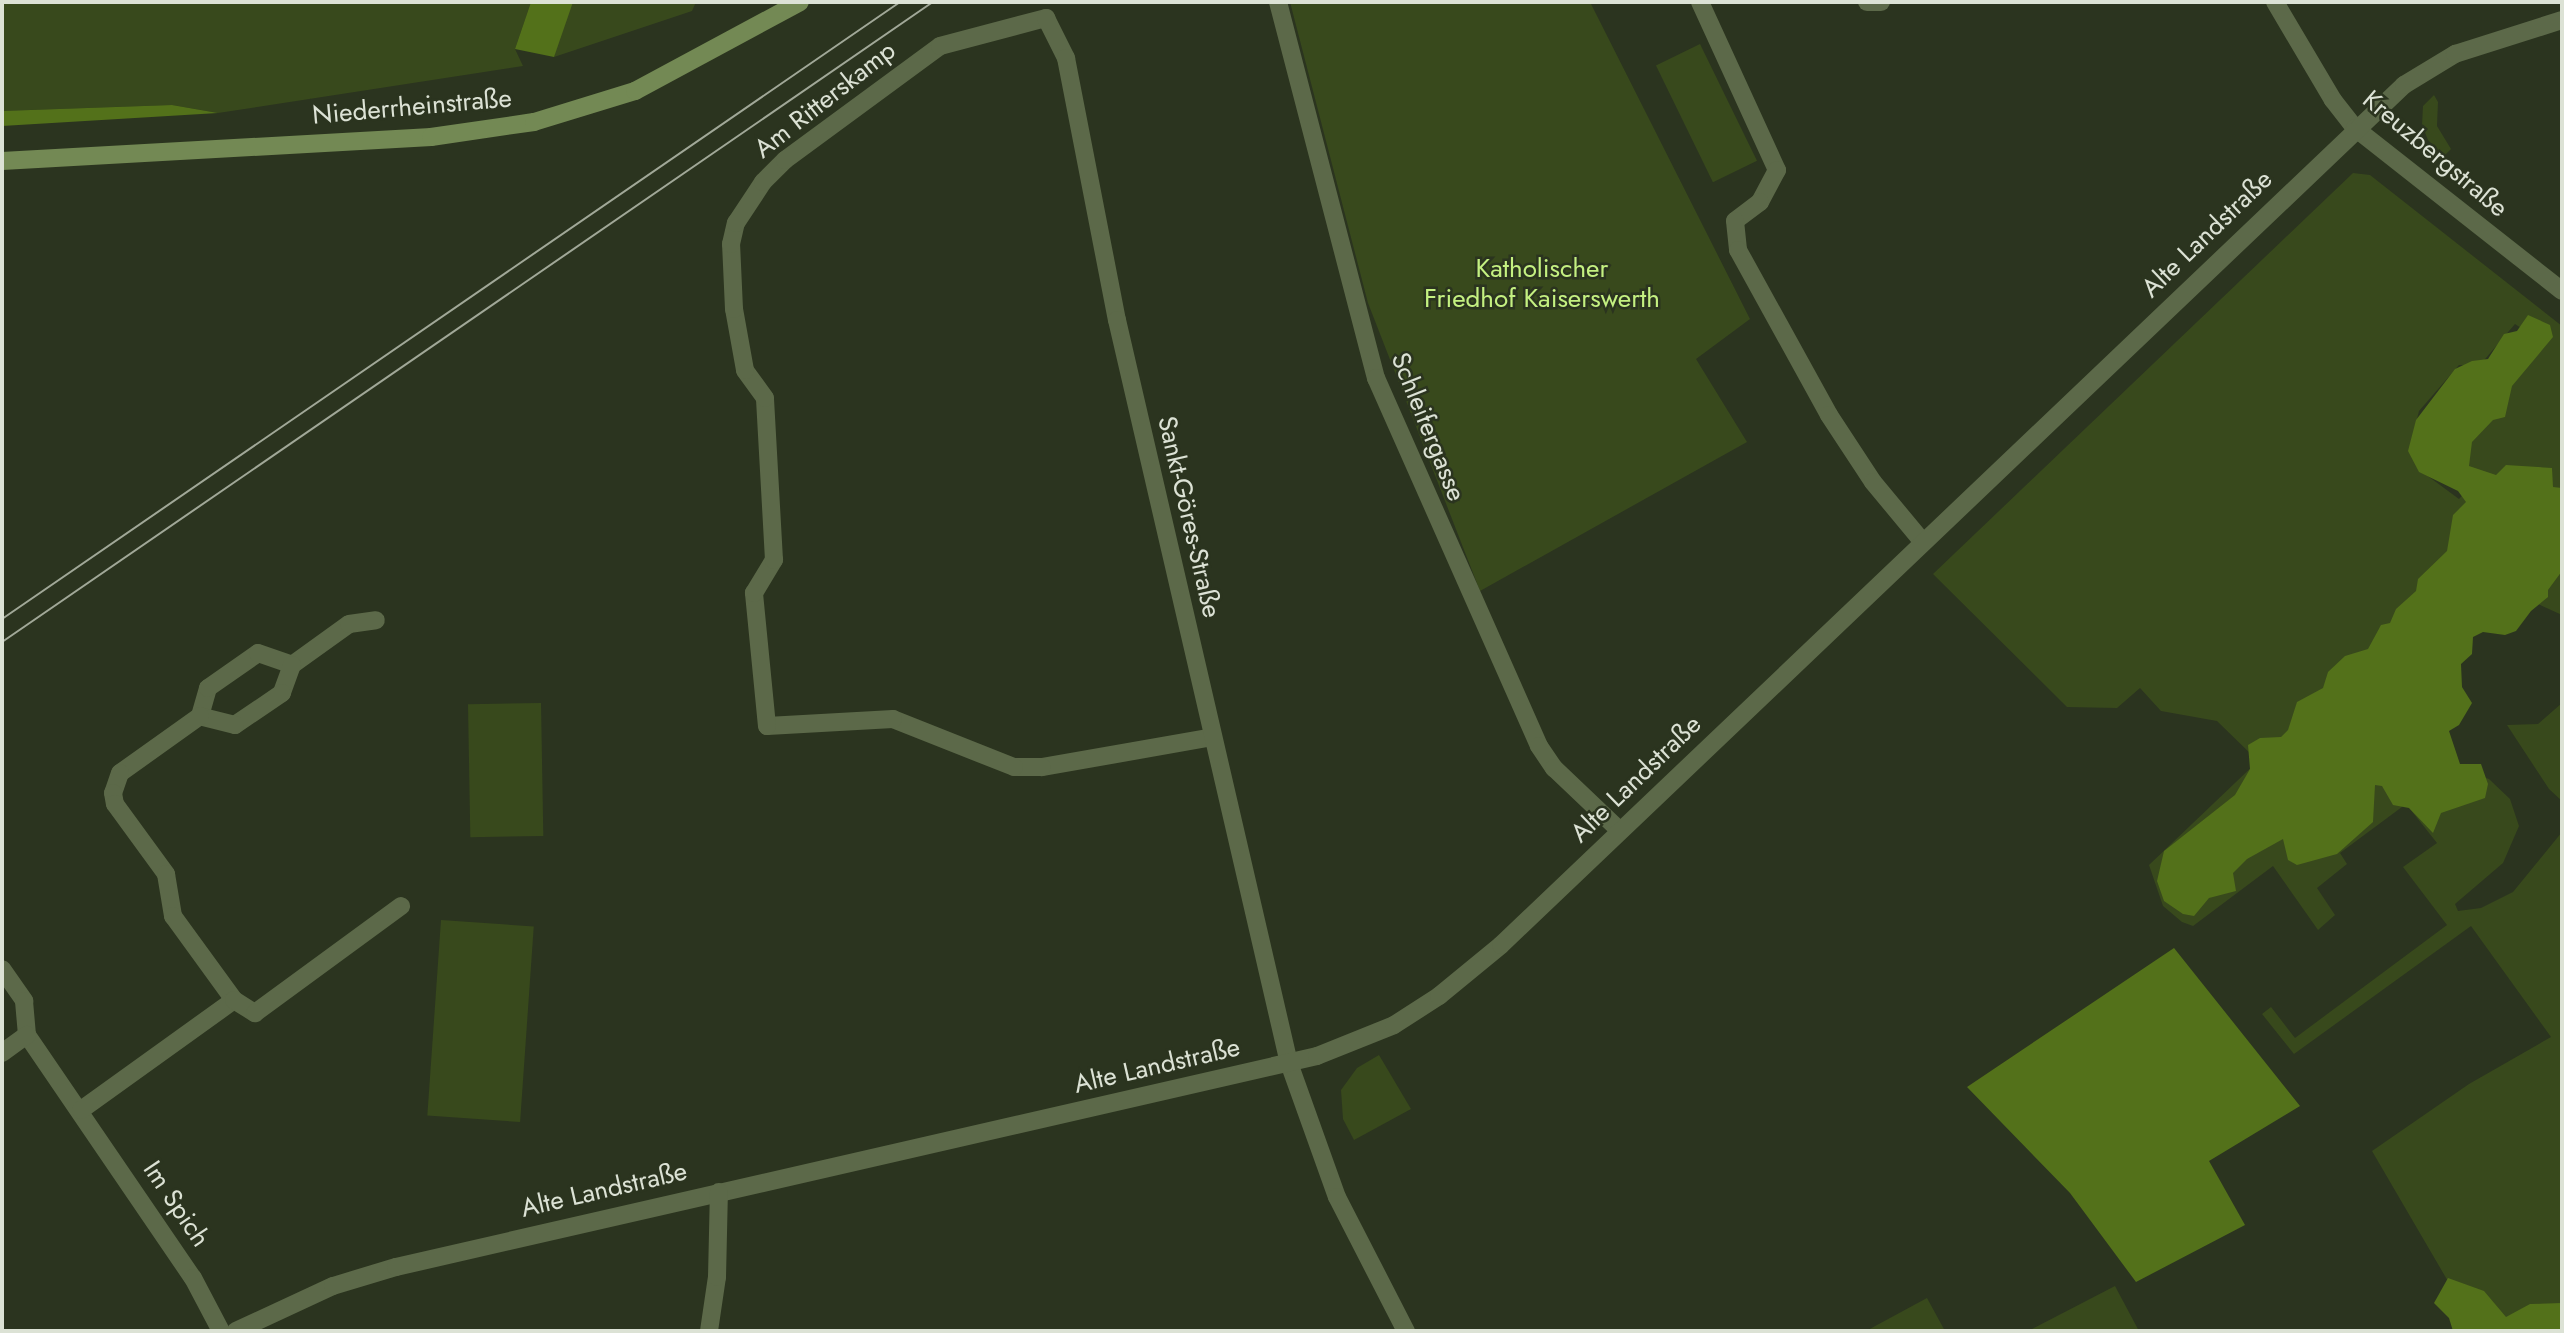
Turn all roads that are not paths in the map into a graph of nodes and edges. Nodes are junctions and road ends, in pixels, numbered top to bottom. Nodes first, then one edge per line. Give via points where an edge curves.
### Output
1 (800, 2) edge
2 (1278, 2) edge
3 (2275, 2) edge
4 (1707, 4) edge
5 (2562, 20) edge
6 (1014, 26) joint
7 (2356, 128) junction
8 (2, 161) edge
9 (2562, 291) edge
10 (1922, 541) junction
11 (376, 620) dead end
12 (292, 665) junction
13 (200, 716) junction
14 (1213, 737) junction
15 (1619, 830) junction
16 (401, 906) dead end
17 (2, 970) edge
18 (234, 1000) junction
19 (27, 1035) junction
20 (2, 1053) edge
21 (1289, 1063) junction
22 (81, 1110) junction
23 (719, 1192) junction
24 (221, 1331) edge
25 (236, 1331) edge
26 (709, 1331) edge
27 (1406, 1331) edge

1 - 8 main road, Niederrheinstraße via 635,91 534,122 431,137
2 - 15 street, Schleifergasse via 1376,378 1539,746 1554,768
3 - 7 street, Kreuzbergstraße via 2333,100
4 - 10 street via 1777,170 1760,202 1735,221 1738,250 1816,393 1873,482
5 - 7 street, Alte Landstraße via 2441,59
6 - 14 street, Sankt-Göres-Straße via 1046,18 1066,58 1117,320
6 - 14 street, Am Ritterskamp via 940,46 785,160 763,182 736,223 731,244 734,309 745,370 765,398 774,560 754,593 767,726 894,719 1014,767 1042,767
7 - 9 street, Kreuzbergstraße
7 - 10 street, Alte Landstraße
10 - 15 street, Alte Landstraße
11 - 12 street via 349,624
12 - 13 street via 282,693 236,725
12 - 13 street via 258,653 208,688
13 - 18 street via 120,773 113,793 115,804 166,874 173,916
14 - 21 street, Sankt-Göres-Straße
15 - 21 street, Alte Landstraße via 1501,945 1420,1010 1341,1048
16 - 18 street via 255,1013
17 - 19 street, Im Spich via 24,1001
18 - 22 street
19 - 20 street
19 - 22 street, Im Spich
21 - 23 street, Alte Landstraße
21 - 27 street, Sankt-Göres-Straße via 1337,1197
22 - 24 street, Im Spich via 193,1278
23 - 25 street, Alte Landstraße via 396,1267 333,1286
23 - 26 street via 717,1277

